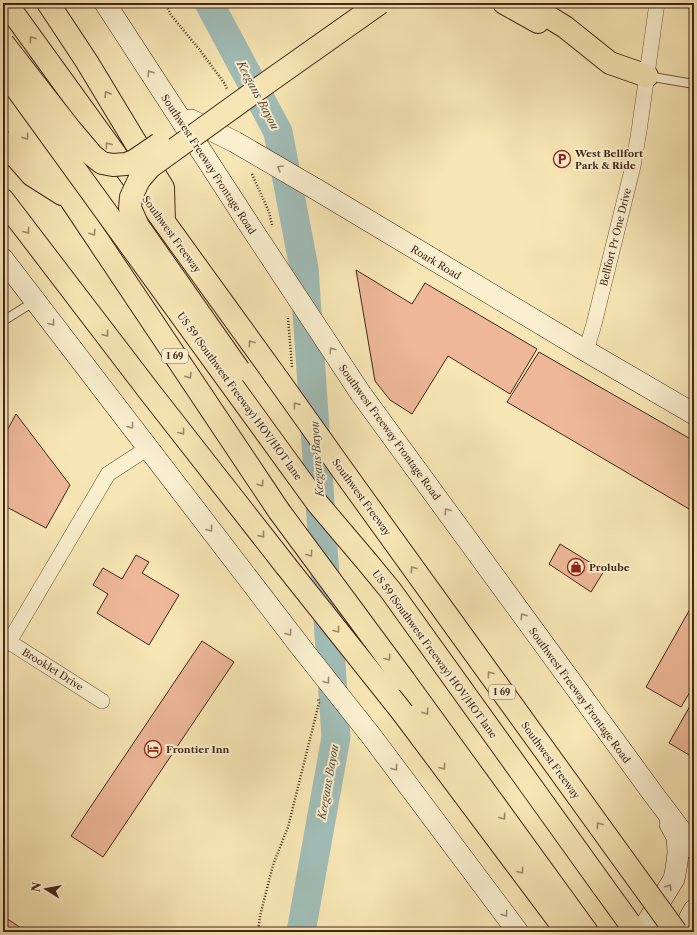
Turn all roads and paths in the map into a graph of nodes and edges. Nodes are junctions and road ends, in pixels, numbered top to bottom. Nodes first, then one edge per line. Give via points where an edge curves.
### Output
1 (6, 3) edge
2 (48, 3) edge
3 (358, 3) edge
4 (380, 3) edge
5 (504, 3) edge
6 (526, 3) edge
7 (657, 3) edge
8 (110, 6) edge
9 (3, 43) edge
10 (610, 63) junction
11 (3, 70) edge
12 (647, 76) junction
13 (694, 84) edge
14 (3, 106) edge
15 (176, 113) junction
16 (3, 142) edge
17 (3, 200) edge
18 (71, 200) junction
19 (164, 222) junction
20 (3, 259) edge
21 (35, 301) junction
22 (3, 321) edge
23 (586, 351) junction
24 (694, 414) edge
25 (148, 448) junction
26 (368, 563) junction
27 (5, 644) edge
28 (102, 701) dead end
29 (654, 795) junction
30 (694, 828) edge
31 (694, 848) edge
32 (694, 910) edge
33 (260, 916) dead end
34 (575, 929) edge
35 (258, 932) edge
36 (518, 932) edge
37 (636, 932) edge
38 (641, 932) edge
39 (676, 932) edge
40 (682, 932) edge

19 -> 1 highway, Southwest Freeway / I 69
19 -> 2 highway via 163,188
3 - 9 highway, bridge via 134,161 126,164 102,163 92,155
4 - 26 highway, bridge via 150,167 133,190 130,208 138,226 325,493
5 - 10 highway
6 - 10 highway via 565,28
7 - 12 street, Bellfort Pr One Drive
15 -> 8 main road, Southwest Freeway Frontage Road
10 - 12 highway
11 - 26 highway, US 59 (Southwest Freeway) HOV/HOT lane, bridge via 318,504
12 - 13 lane
12 - 23 street, Bellfort Pr One Drive via 633,166
14 -> 18 highway, I 69
23 -> 15 main road, Roark Road, bridge via 235,142
29 -> 15 main road, Southwest Freeway Frontage Road, bridge via 361,394
16 - 18 highway via 32,176
17 -> 34 highway, bridge via 286,566
18 -> 34 highway, I 69, bridge via 279,511 404,680
39 -> 19 highway, Southwest Freeway / I 69, bridge
20 - 21 main road
21 - 22 lane
21 -> 25 main road
23 - 24 main road, Roark Road
25 - 27 street via 108,474
25 -> 36 main road, bridge via 372,737
26 - 37 highway, US 59 (Southwest Freeway) HOV/HOT lane, bridge via 391,591
27 - 28 street, Brooklet Drive
29 - 30 main road
29 - 31 main road, Southwest Freeway Frontage Road
38 -> 29 main road via 674,879 677,863 677,837
32 - 40 main road
33 - 35 path

